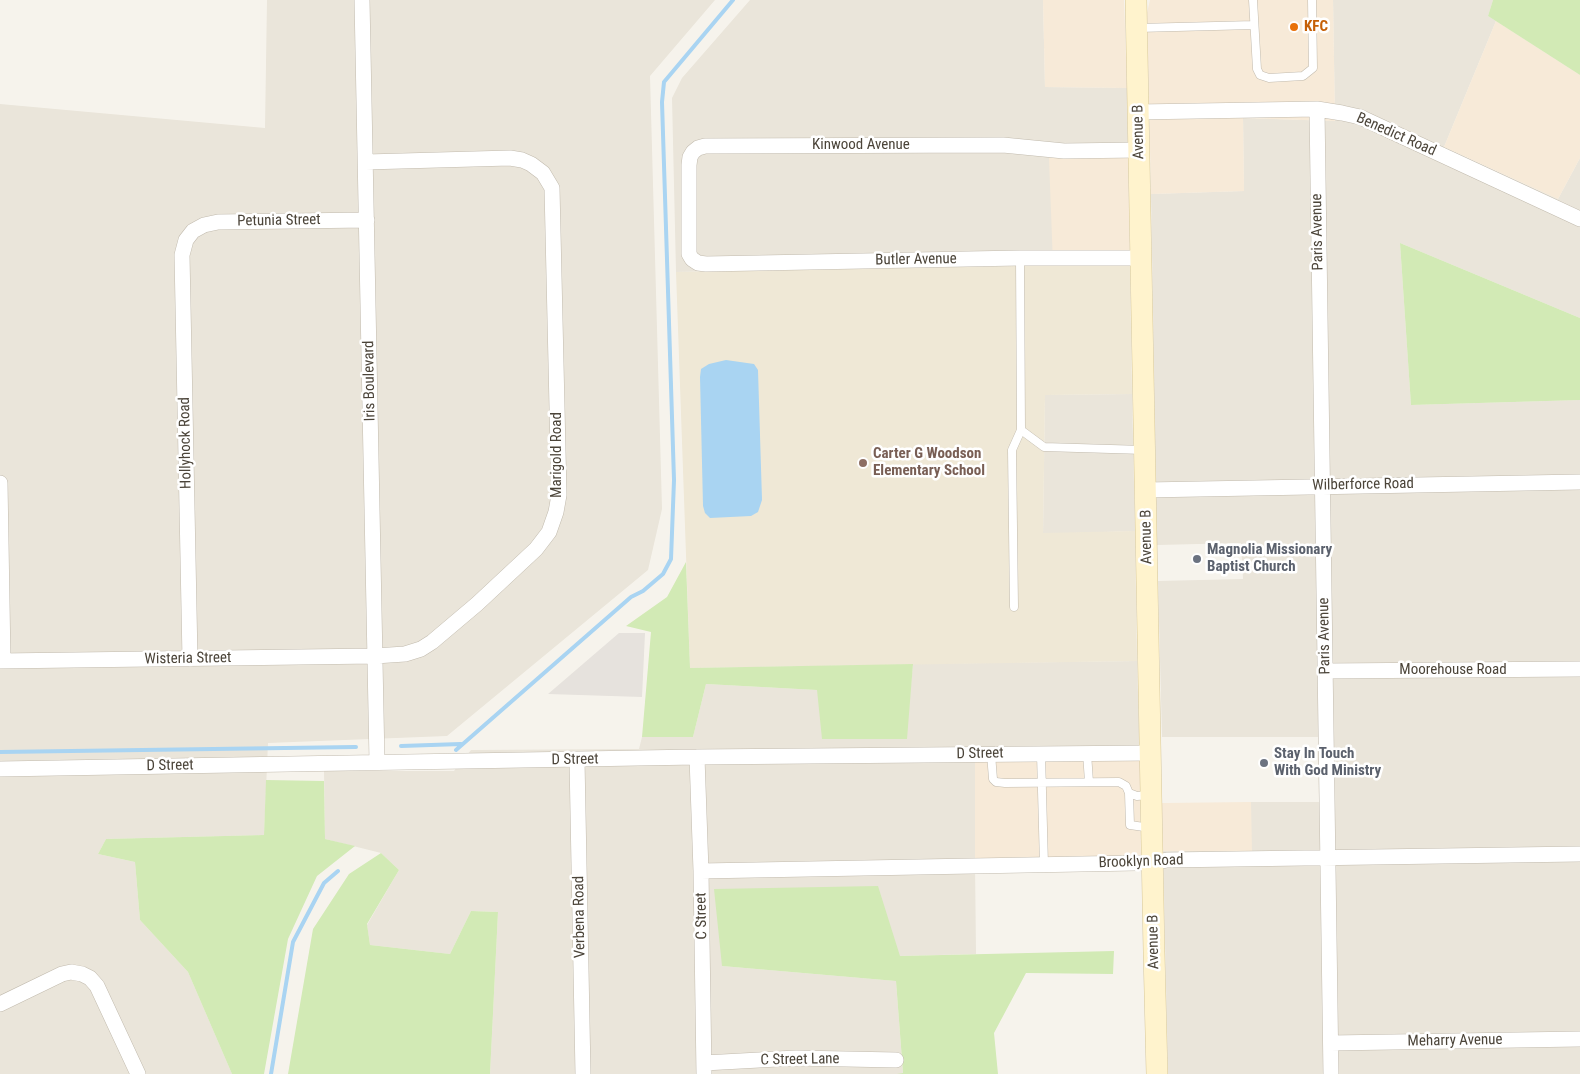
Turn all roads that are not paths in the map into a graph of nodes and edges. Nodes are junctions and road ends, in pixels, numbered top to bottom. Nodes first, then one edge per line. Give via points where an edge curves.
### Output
1 (362, 0) edge
2 (1136, 0) edge
3 (1253, 0) edge
4 (1312, 0) edge
5 (1254, 25) junction
6 (1136, 28) junction
7 (1316, 109) junction
8 (1138, 112) junction
9 (1139, 150) junction
10 (366, 162) junction
11 (1580, 219) edge
12 (367, 220) junction
13 (193, 231) joint
14 (1020, 258) junction
15 (1142, 258) junction
16 (692, 259) joint
17 (1021, 430) junction
18 (1145, 450) junction
19 (1580, 482) edge
20 (0, 483) edge
21 (1322, 486) junction
22 (1146, 490) junction
23 (1014, 607) dead end
24 (375, 656) junction
25 (190, 659) junction
26 (2, 661) edge
27 (1580, 668) edge
28 (1326, 671) junction
29 (1087, 753) junction
30 (1151, 753) junction
31 (991, 754) junction
32 (1041, 754) junction
33 (697, 758) junction
34 (577, 760) junction
35 (377, 762) junction
36 (0, 769) edge
37 (1089, 782) junction
38 (1041, 783) junction
39 (1129, 793) junction
40 (1151, 795) junction
41 (1152, 828) junction
42 (1580, 854) edge
43 (1328, 858) junction
44 (1152, 863) junction
45 (1044, 865) junction
46 (701, 871) junction
47 (0, 1004) edge
48 (1580, 1039) edge
49 (1331, 1043) junction
50 (896, 1060) dead end
51 (704, 1068) edge
52 (138, 1074) edge
53 (583, 1074) edge
54 (1157, 1074) edge
55 (1331, 1074) edge

1 - 10 street, Iris Boulevard
2 - 6 main road, Avenue B
3 - 5 lane
4 - 5 lane via 1313,68 1304,76 1268,78 1260,74
5 - 6 lane
6 - 8 main road, Avenue B
7 - 8 street, Benedict Road
7 - 11 street, Benedict Road via 1360,117
7 - 21 street, Paris Avenue
8 - 9 main road, Avenue B
9 - 15 main road, Avenue B
9 - 16 street, Kinwood Avenue via 1064,151 1004,145 698,148 690,157 689,165 689,245
10 - 12 street, Iris Boulevard
10 - 24 street, Marigold Road via 510,158 531,164 543,173 552,188 558,495 549,532 536,549 477,604 421,649 406,654
12 - 13 street, Petunia Street via 218,222
12 - 24 street, Iris Boulevard
13 - 25 street, Hollyhock Road via 186,240 182,255
14 - 15 street, Butler Avenue
14 - 16 street, Butler Avenue via 706,264
14 - 17 lane
15 - 18 main road, Avenue B
17 - 18 lane via 1044,447
17 - 23 lane via 1012,450
18 - 22 main road, Avenue B
19 - 21 street, Wilberforce Road
20 - 26 street
21 - 22 street, Wilberforce Road
21 - 28 street, Paris Avenue
22 - 30 main road, Avenue B
24 - 25 street, Wisteria Street
24 - 35 street, Iris Boulevard
25 - 26 street, Wisteria Street
27 - 28 street, Moorehouse Road
28 - 43 street, Paris Avenue
29 - 30 street, D Street
29 - 32 street, D Street
29 - 37 lane
30 - 40 main road, Avenue B
31 - 32 street, D Street
31 - 33 street, D Street
31 - 38 lane via 992,779 996,782
32 - 38 lane
33 - 34 street, D Street
33 - 46 street, C Street
34 - 35 street, D Street
34 - 53 street, Verbena Road
35 - 36 street, D Street
37 - 38 lane
37 - 39 lane via 1119,782
38 - 45 lane
39 - 40 lane
39 - 41 lane via 1130,825
40 - 41 main road, Avenue B
41 - 44 main road, Avenue B
42 - 43 street, Brooklyn Road
43 - 44 street, Brooklyn Road via 1167,860
43 - 49 street, Paris Avenue
44 - 45 street, Brooklyn Road
44 - 54 main road, Avenue B
45 - 46 street, Brooklyn Road
46 - 51 street, C Street
47 - 52 street via 62,974 71,972 90,978 97,986
48 - 49 street, Meharry Avenue
49 - 55 street, Paris Avenue
50 - 51 street, C Street Lane via 796,1058

